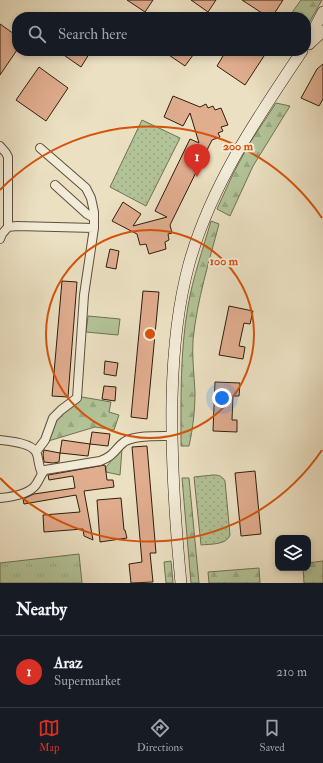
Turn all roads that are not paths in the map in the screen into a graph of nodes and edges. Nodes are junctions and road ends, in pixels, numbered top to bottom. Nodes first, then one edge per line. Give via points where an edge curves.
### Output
1 (323, 12) edge
2 (314, 37) edge
3 (299, 56) edge
4 (0, 146) edge
5 (40, 148) dead end
6 (55, 185) dead end
7 (94, 218) junction
8 (8, 227) junction
9 (94, 228) junction
10 (0, 240) edge
11 (171, 436) junction
12 (0, 440) edge
13 (36, 452) junction
14 (42, 473) junction
15 (0, 498) edge
16 (181, 583) edge

1 - 2 main road
3 - 11 main road via 235,155 207,214 189,263 177,327
4 - 8 street via 8,157
5 - 7 street via 86,188 91,198
6 - 7 street
7 - 9 street
8 - 9 street
8 - 10 street
9 - 13 street via 84,294 77,398 53,418 45,440
11 - 14 street via 130,439 108,458 50,469
11 - 16 main road
12 - 13 street via 27,445
13 - 14 street
14 - 15 street via 35,487 15,496

